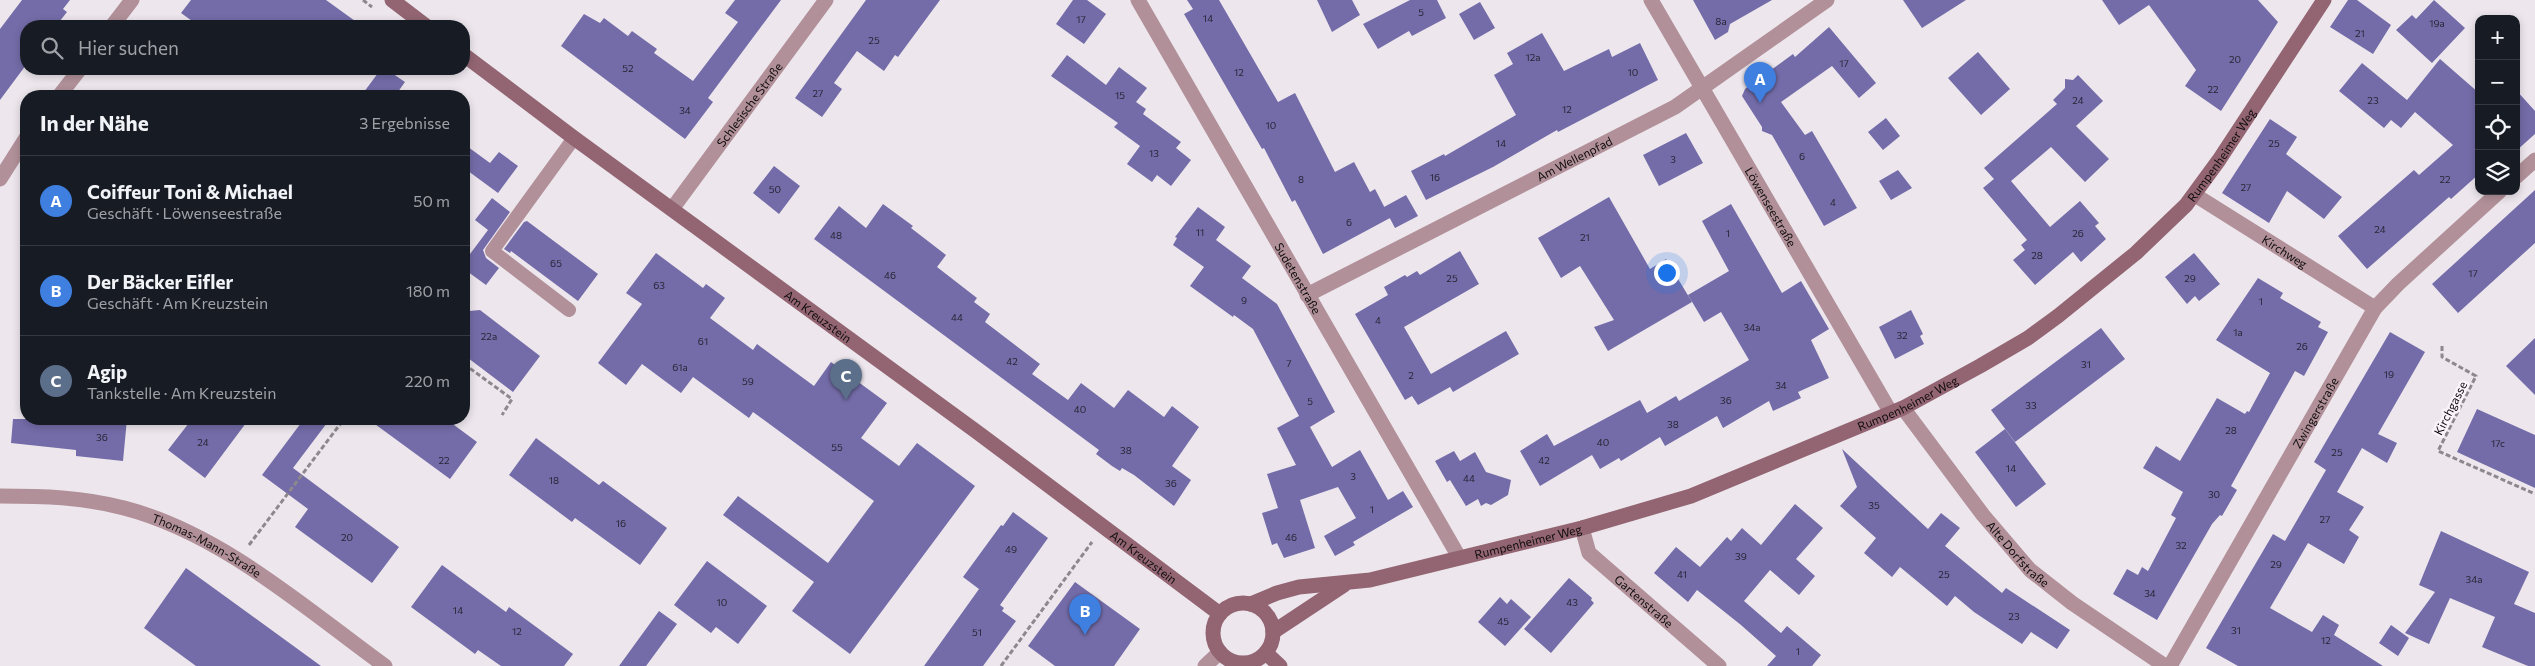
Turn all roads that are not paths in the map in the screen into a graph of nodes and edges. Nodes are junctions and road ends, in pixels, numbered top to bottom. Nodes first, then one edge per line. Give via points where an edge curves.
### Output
1 (132, 0) edge
2 (392, 0) edge
3 (826, 0) edge
4 (1138, 0) edge
5 (1651, 0) edge
6 (1827, 0) edge
7 (2324, 0) edge
8 (117, 20) edge
9 (418, 20) edge
10 (470, 60) edge
11 (75, 75) edge
12 (1704, 86) junction
13 (64, 90) edge
14 (574, 138) junction
15 (20, 147) edge
16 (2535, 160) edge
17 (2520, 173) edge
18 (0, 179) edge
19 (2195, 195) junction
20 (2496, 195) edge
21 (672, 209) junction
22 (1307, 295) junction
23 (2375, 308) junction
24 (569, 310) dead end
25 (1897, 411) junction
26 (0, 496) edge
27 (1582, 528) junction
28 (1459, 557) junction
29 (1348, 583) junction
30 (1251, 604) junction
31 (1220, 614) junction
32 (1273, 632) junction
33 (1220, 652) junction
34 (1266, 654) junction
35 (385, 666) edge
36 (1206, 666) edge
37 (1280, 666) edge
38 (1719, 666) edge
39 (2165, 666) edge
40 (2170, 666) edge

1 - 8 street
2 - 9 street
3 - 21 street, Schlesische Straße
4 - 22 street, Sudetenstraße
5 - 12 street, Löwenseestraße
6 - 12 street, Am Wellenpfad
7 - 19 street, Rumpenheimer Weg
10 - 14 street, Am Kreuzstein
11 - 13 street
12 - 22 street, Am Wellenpfad via 1675,107
12 - 25 street, Löwenseestraße
14 - 21 street, Am Kreuzstein
14 - 24 lane via 492,251
15 - 18 street
16 - 17 street
19 - 23 street, Kirchweg
19 - 25 street, Rumpenheimer Weg via 2136,253 2050,322 1996,357
20 - 23 street, Zwingerstraße
21 - 31 street, Am Kreuzstein
22 - 28 street, Sudetenstraße
23 - 40 street, Zwingerstraße
25 - 27 street, Rumpenheimer Weg via 1691,496
25 - 39 street, Alte Dorfstraße via 2030,570 2072,603
26 - 35 street, Thomas-Mann-Straße via 78,499 124,508 173,524 238,560
27 - 28 street, Rumpenheimer Weg
27 - 38 street, Gartenstraße via 1589,553
28 - 29 street, Rumpenheimer Weg
29 - 30 street, Rumpenheimer Weg via 1299,587
29 - 32 street, Rumpenheimer Weg
30 - 31 street via 1232,606
30 - 32 street via 1267,615
31 - 33 street via 1213,631 1214,642
32 - 34 street
33 - 34 street via 1228,660 1239,663 1250,662
33 - 36 street
34 - 37 street

